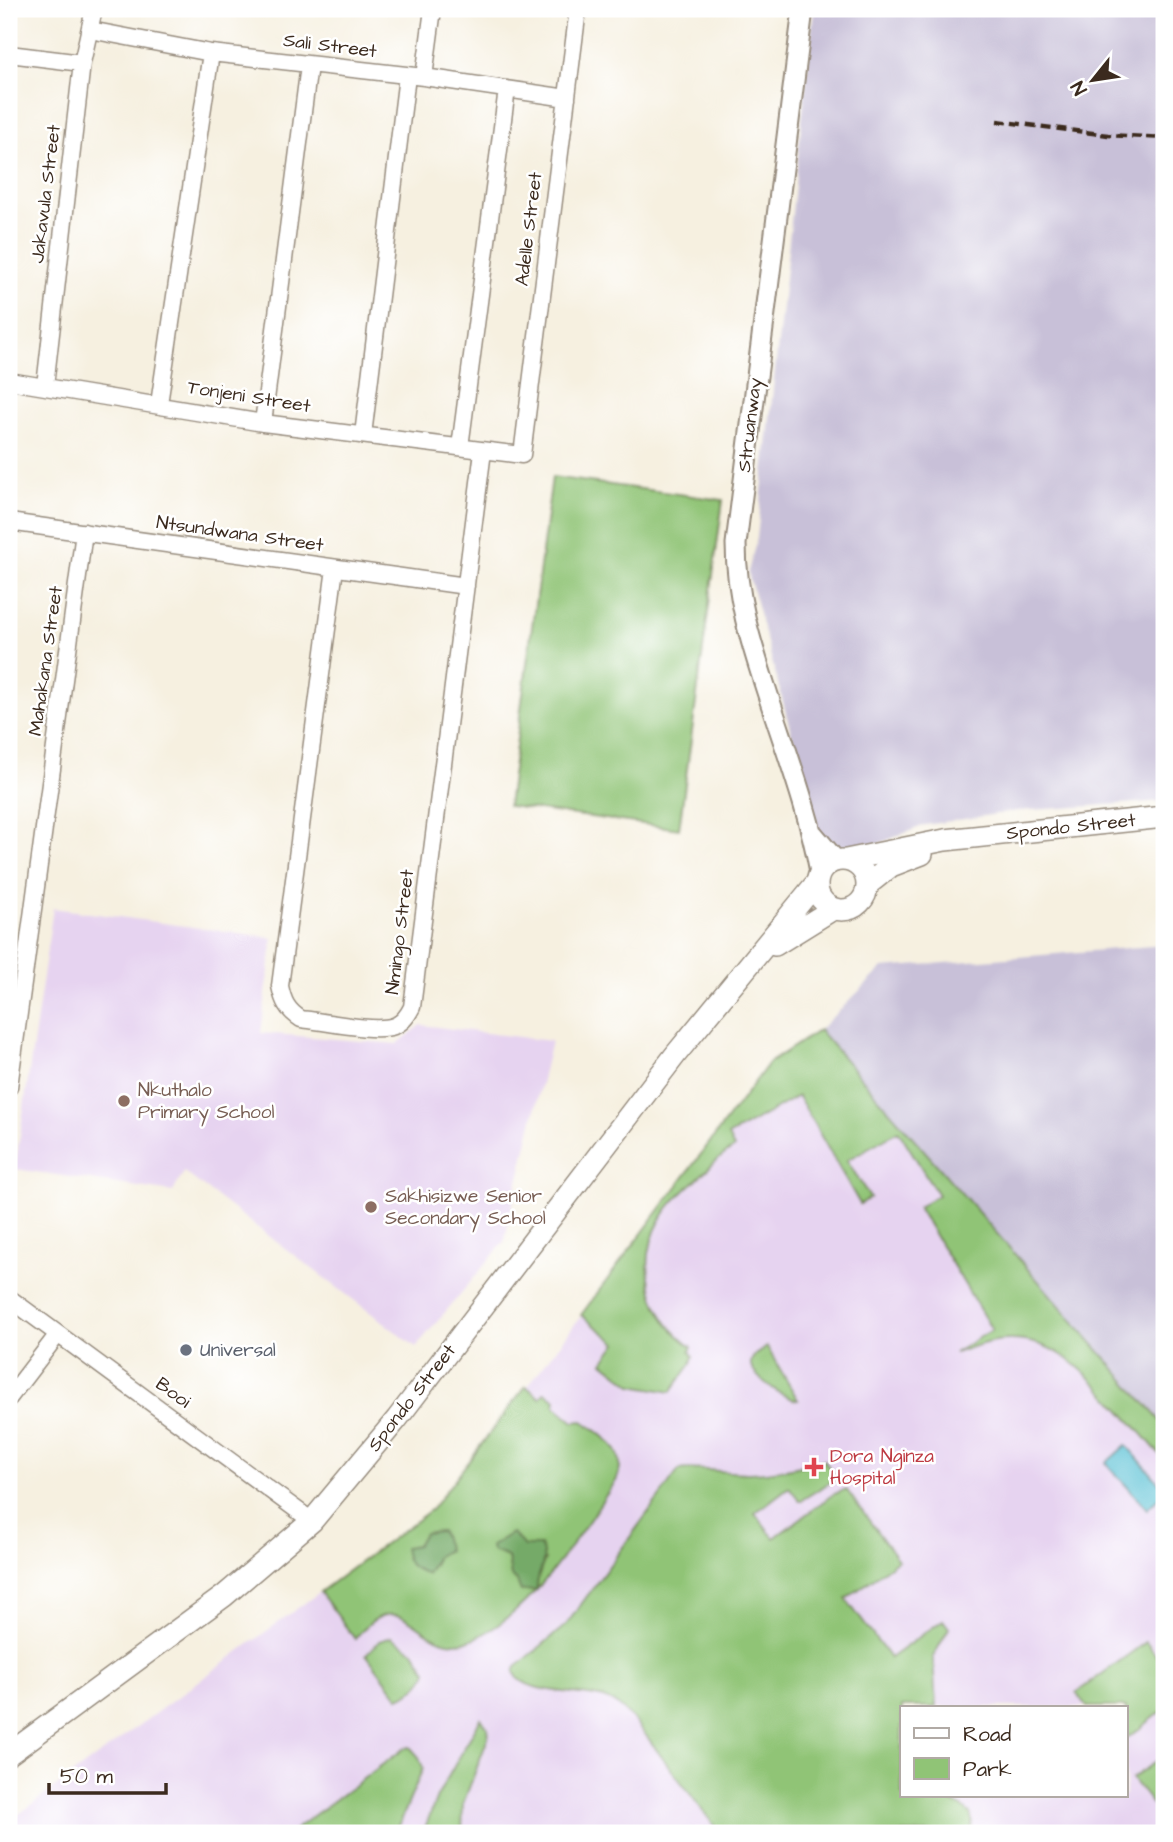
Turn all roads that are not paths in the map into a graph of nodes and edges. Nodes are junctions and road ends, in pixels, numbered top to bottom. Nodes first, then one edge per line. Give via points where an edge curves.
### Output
1 (94, 9) edge
2 (433, 9) edge
3 (578, 9) edge
4 (803, 9) edge
5 (90, 30) junction
6 (211, 53) junction
7 (9, 54) edge
8 (82, 64) junction
9 (309, 65) junction
10 (415, 77) junction
11 (507, 89) junction
12 (567, 98) junction
13 (9, 382) edge
14 (45, 386) junction
15 (159, 404) junction
16 (262, 423) junction
17 (363, 435) junction
18 (460, 447) junction
19 (483, 451) junction
20 (522, 455) joint
21 (9, 522) edge
22 (85, 532) junction
23 (335, 568) junction
24 (466, 586) junction
25 (1164, 817) edge
26 (977, 837) junction
27 (830, 869) junction
28 (867, 885) junction
29 (833, 909) junction
30 (744, 971) junction
31 (9, 1087) edge
32 (9, 1298) edge
33 (58, 1334) junction
34 (9, 1398) edge
35 (313, 1521) junction
36 (9, 1754) edge

1 - 5 street, Jakavula Street
2 - 10 street
3 - 12 street, Adelle Street
4 - 27 street, Struanway via 736,571 742,612 813,833
5 - 6 street, Sali Street
5 - 8 street, Jakavula Street
6 - 9 street, Sali Street
6 - 15 street
7 - 8 street
8 - 14 street, Jakavula Street
9 - 10 street, Sali Street
9 - 16 street
10 - 11 street, Sali Street
10 - 17 street
11 - 12 street, Sali Street
11 - 18 street
12 - 20 street, Adelle Street
13 - 14 street, Tonjeni Street
14 - 15 street, Tonjeni Street
15 - 16 street, Tonjeni Street
16 - 17 street, Tonjeni Street
17 - 18 street, Tonjeni Street
18 - 19 street, Tonjeni Street
19 - 20 street, Tonjeni Street
19 - 24 street, Nmingo Street
21 - 22 street, Ntsundwana Street
22 - 23 street, Ntsundwana Street
22 - 31 street, Mahakana Street
23 - 24 street, Ntsundwana Street
23 - 24 street, Nmingo Street via 280,986 284,1002 301,1019 380,1029 394,1027 412,1007
25 - 26 main road, Spondo Street
26 - 27 main road, Spondo Street via 919,843
26 - 28 main road, Spondo Street via 900,862
27 - 28 main road via 856,864
27 - 29 main road via 821,898
27 - 30 main road, Spondo Street
28 - 29 main road via 864,898 854,907
29 - 30 main road, Spondo Street via 773,946
30 - 35 main road, Spondo Street
32 - 33 street, Booi
33 - 34 street
33 - 35 street, Booi
35 - 36 main road, Spondo Street via 224,1596

